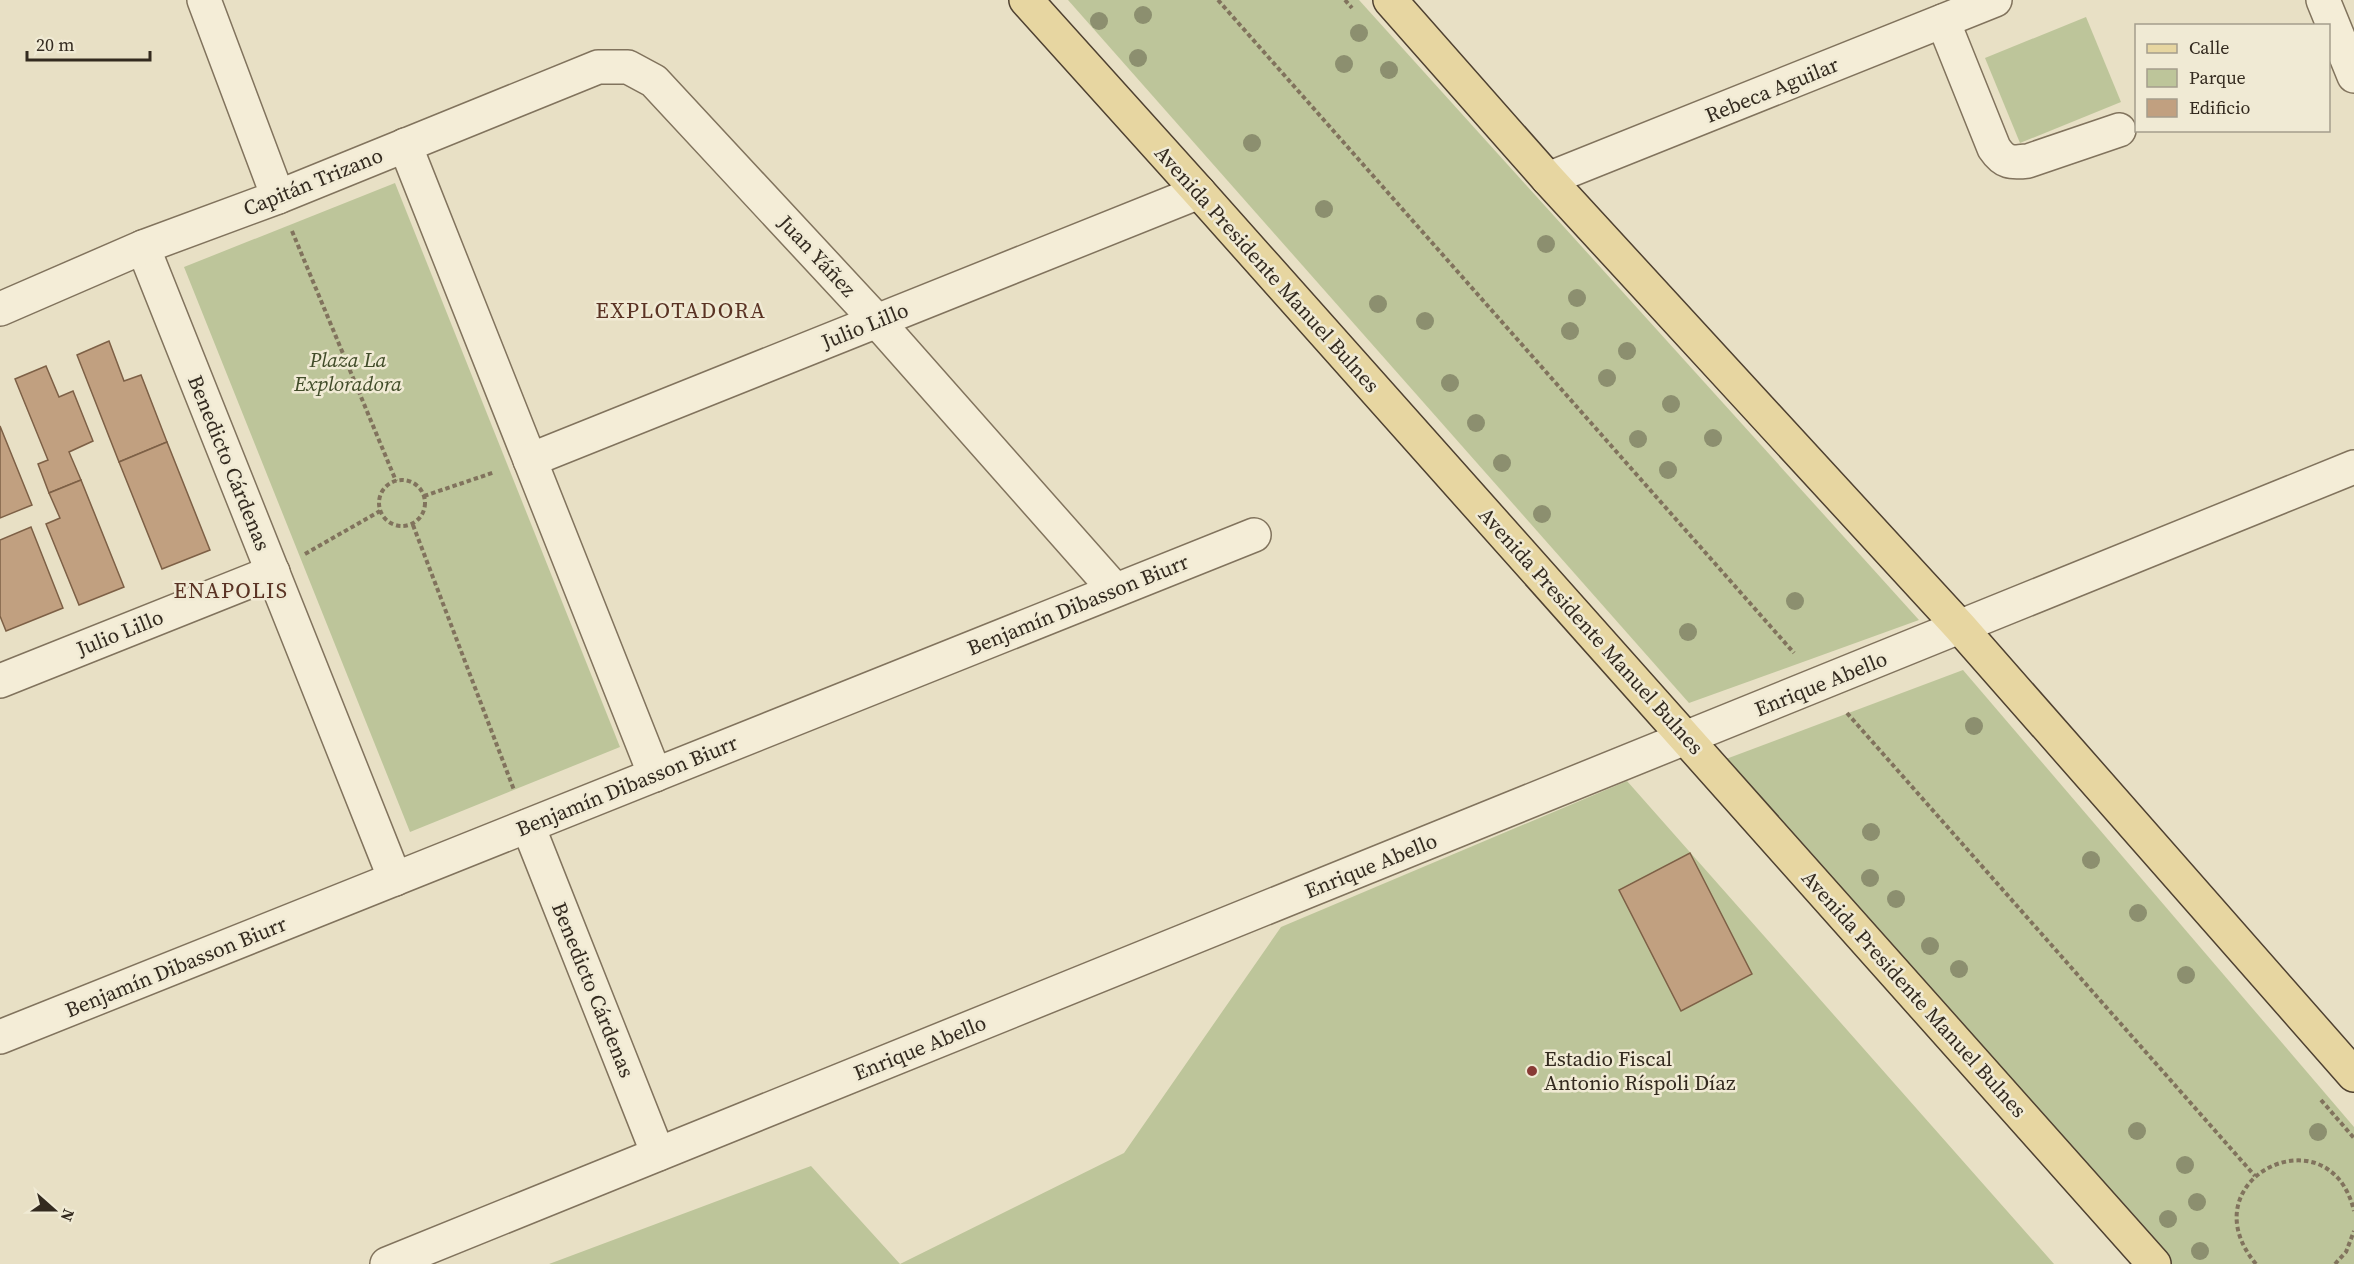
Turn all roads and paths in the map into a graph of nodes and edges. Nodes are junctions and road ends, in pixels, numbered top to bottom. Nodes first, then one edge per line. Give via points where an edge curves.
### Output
1 (204, 0) edge
2 (1026, 0) edge
3 (1218, 0) edge
4 (1390, 0) edge
5 (1995, 0) edge
6 (2323, 0) edge
7 (1943, 21) junction
8 (628, 67) joint
9 (2354, 76) edge
10 (2120, 130) dead end
11 (405, 146) junction
12 (1548, 179) junction
13 (1199, 192) junction
14 (278, 197) junction
15 (143, 247) junction
16 (0, 309) edge
17 (877, 321) junction
18 (530, 460) junction
19 (2354, 467) edge
20 (396, 481) junction
21 (424, 496) junction
22 (380, 511) junction
23 (412, 525) junction
24 (1254, 535) dead end
25 (273, 572) junction
26 (1115, 590) junction
27 (1960, 627) junction
28 (0, 681) edge
29 (1821, 684) junction
30 (1686, 738) junction
31 (655, 775) junction
32 (528, 826) junction
33 (395, 879) junction
34 (0, 1037) edge
35 (2354, 1075) edge
36 (658, 1154) junction
37 (2255, 1176) junction
38 (2354, 1211) edge
39 (2354, 1231) edge
40 (387, 1264) edge
41 (2154, 1264) edge
42 (2256, 1264) edge
43 (2335, 1264) edge

1 - 14 street
2 - 13 main road, Avenida Presidente Manuel Bulnes
3 - 29 path
4 - 12 main road
5 - 7 street, Rebeca Aguilar
6 - 9 street
7 - 10 street via 2001,158 2028,161
7 - 12 street, Rebeca Aguilar
8 - 11 street, Capitán Trizano via 598,67
8 - 17 street, Juan Yáñez via 654,81
11 - 14 street, Capitán Trizano
11 - 18 street
12 - 27 main road
13 - 17 street, Julio Lillo
13 - 30 main road, Avenida Presidente Manuel Bulnes
14 - 15 street, Capitán Trizano
14 - 20 path
15 - 16 street, Capitán Trizano
15 - 25 street, Benedicto Cárdenas
17 - 18 street, Julio Lillo
17 - 26 street, Juan Yáñez
18 - 21 path
18 - 31 street
19 - 27 street, Enrique Abello
20 - 21 path via 411,481
20 - 22 path via 384,489
21 - 23 path via 423,514
22 - 23 path via 390,523
22 - 25 path
23 - 32 path
24 - 26 street, Benjamín Dibasson Biurr
25 - 28 street, Julio Lillo
25 - 33 street, Benedicto Cárdenas
26 - 31 street, Benjamín Dibasson Biurr
27 - 29 street, Enrique Abello
27 - 35 main road
29 - 30 street, Enrique Abello
29 - 37 path
30 - 36 street, Enrique Abello
30 - 41 main road, Avenida Presidente Manuel Bulnes
31 - 32 street, Benjamín Dibasson Biurr
32 - 33 street, Benjamín Dibasson Biurr
32 - 36 street, Benedicto Cárdenas
33 - 34 street, Benjamín Dibasson Biurr
36 - 40 street, Enrique Abello
37 - 38 path via 2271,1165 2308,1161 2341,1180
37 - 42 path via 2243,1191 2237,1210 2237,1231 2244,1250
39 - 43 path via 2346,1252

